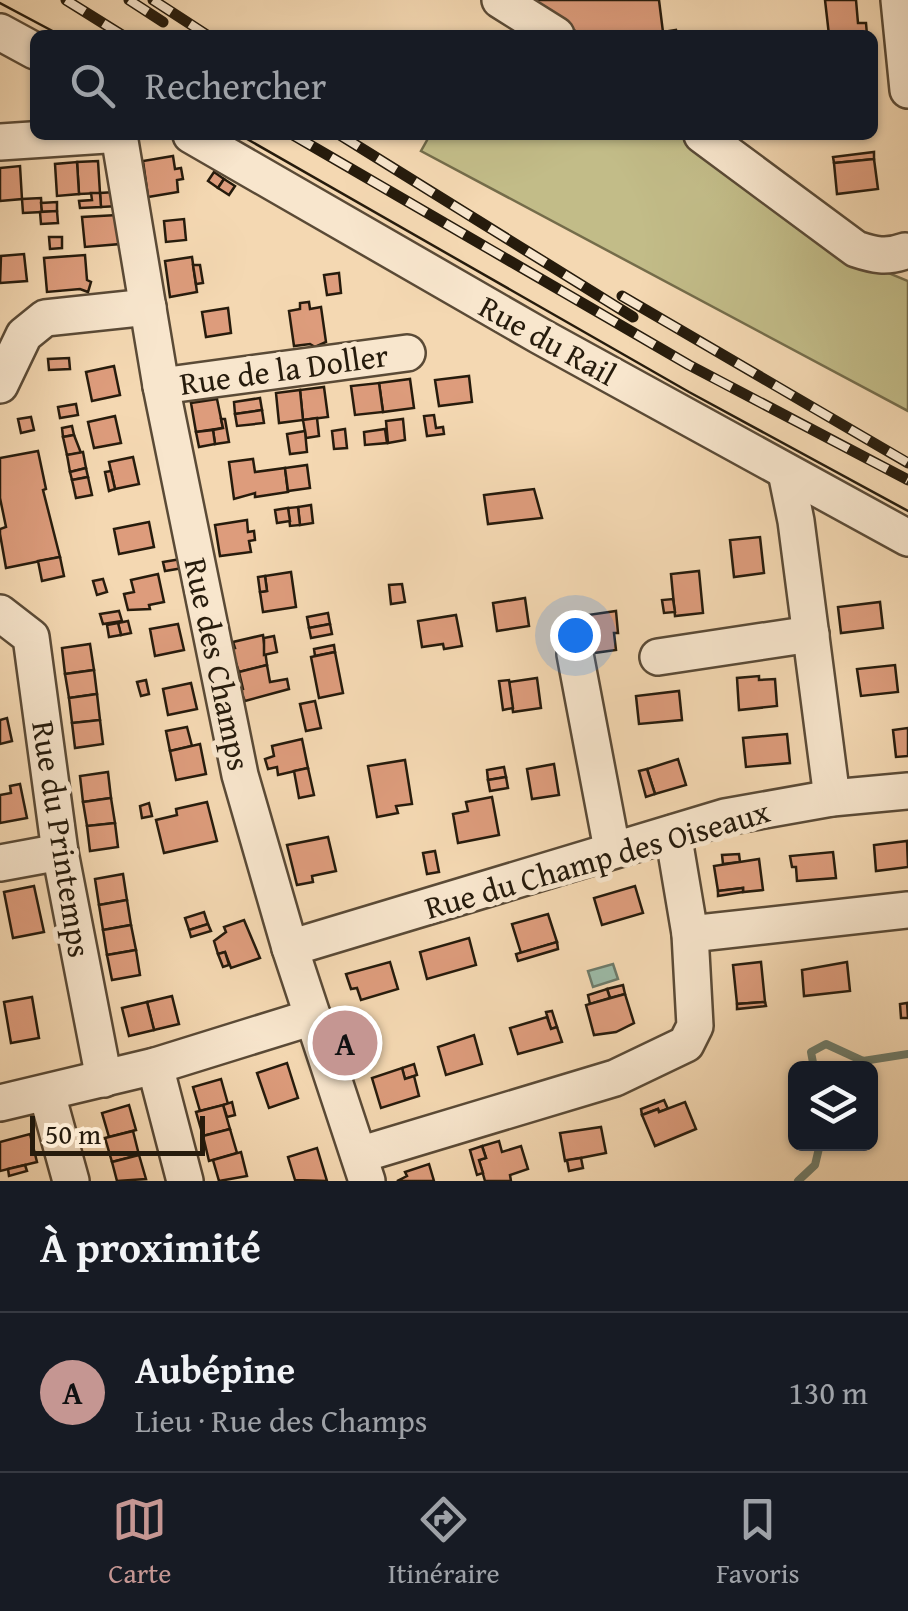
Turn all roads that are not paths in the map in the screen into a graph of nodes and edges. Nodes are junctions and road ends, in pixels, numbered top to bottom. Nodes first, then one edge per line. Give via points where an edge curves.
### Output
1 (500, 0) edge
2 (899, 0) edge
3 (548, 30) edge
4 (0, 32) edge
5 (30, 48) edge
6 (908, 90) edge
7 (30, 140) edge
8 (120, 140) edge
9 (200, 140) edge
10 (709, 140) edge
11 (0, 142) edge
12 (907, 252) edge
13 (148, 307) junction
14 (407, 353) dead end
15 (0, 385) edge
16 (162, 386) junction
17 (798, 479) junction
18 (908, 538) edge
19 (0, 613) edge
20 (811, 634) junction
21 (575, 654) dead end
22 (658, 656) dead end
23 (908, 791) edge
24 (832, 798) junction
25 (673, 833) junction
26 (612, 849) junction
27 (60, 852) junction
28 (0, 863) edge
29 (908, 910) edge
30 (690, 934) junction
31 (290, 948) junction
32 (313, 1017) junction
33 (156, 1066) junction
34 (104, 1079) junction
35 (48, 1094) junction
36 (0, 1104) edge
37 (363, 1168) edge
38 (70, 1181) edge
39 (185, 1181) edge

1 - 3 street
2 - 6 street
4 - 5 street
7 - 11 street
8 - 13 street, Rue des Champs
9 - 17 street, Rue du Rail
10 - 12 street via 856,249 875,256
13 - 15 street via 45,318 24,335
13 - 16 street, Rue des Champs
14 - 16 street, Rue de la Doller
16 - 31 street, Rue des Champs via 240,775
17 - 18 street, Rue du Rail
17 - 20 street via 796,521
19 - 27 street, Rue du Printemps via 31,637
20 - 22 street
20 - 24 street
21 - 26 street
23 - 24 street, Rue du Champ des Oiseaux
24 - 25 street, Rue du Champ des Oiseaux
25 - 26 street, Rue du Champ des Oiseaux
25 - 30 street
26 - 31 street, Rue du Champ des Oiseaux
27 - 28 street
27 - 34 street, Rue du Printemps
29 - 30 street
30 - 37 street via 695,1026 686,1044 615,1078
31 - 32 street, Rue des Champs
32 - 33 street
32 - 37 street, Rue des Champs
33 - 34 street
33 - 39 street
34 - 35 street
35 - 36 street
35 - 38 street

